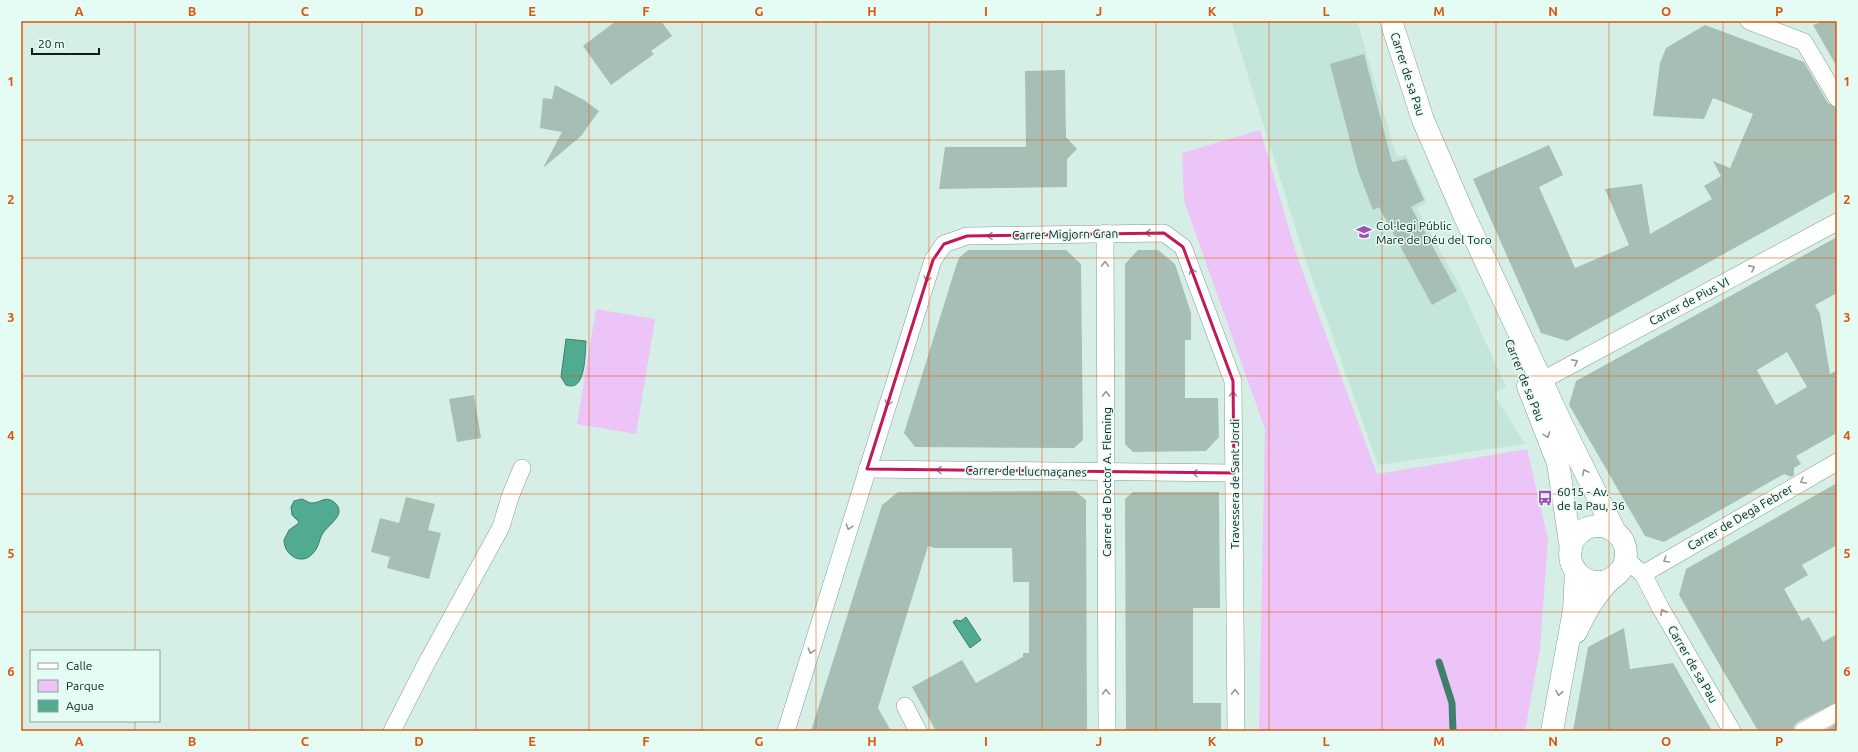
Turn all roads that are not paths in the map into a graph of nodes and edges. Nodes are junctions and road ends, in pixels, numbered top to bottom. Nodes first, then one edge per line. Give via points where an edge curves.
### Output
1 (1391, 21) edge
2 (1751, 21) edge
3 (1837, 98) edge
4 (1464, 215) junction
5 (1837, 222) edge
6 (1105, 233) junction
7 (1183, 247) joint
8 (1541, 381) junction
9 (1837, 462) edge
10 (522, 468) dead end
11 (867, 469) junction
12 (1106, 472) junction
13 (1234, 473) junction
14 (1615, 532) junction
15 (1571, 549) junction
16 (1625, 559) junction
17 (1576, 571) junction
18 (1643, 574) junction
19 (1611, 579) junction
20 (1566, 655) junction
21 (905, 706) dead end
22 (1837, 712) edge
23 (392, 731) edge
24 (786, 731) edge
25 (918, 731) edge
26 (1107, 731) edge
27 (1236, 731) edge
28 (1552, 731) edge
29 (1732, 731) edge
30 (1803, 731) edge

1 - 4 street, Carrer de sa Pau via 1423,120
2 - 3 street via 1804,42
4 - 8 street, Carrer de sa Pau
4 -> 15 street, Carrer de sa Pau via 1508,338 1558,463
8 -> 5 street, Carrer de Pius VI
7 -> 6 street, Carrer Migjorn Gran via 1164,233
6 -> 11 street, Carrer Migjorn Gran via 967,236 944,244 933,260
12 -> 6 street, Carrer de Doctor A. Fleming
13 -> 7 street, Travessera de Sant Jordi via 1233,381
14 -> 8 street, Carrer de sa Pau
9 -> 18 street, Carrer de Degà Febrer
10 - 23 street via 501,527
12 -> 11 street, Carrer de Llucmaçanes
11 -> 24 street
13 -> 12 street, Carrer de Llucmaçanes
26 -> 12 street, Carrer de Doctor A. Fleming
27 -> 13 street, Travessera de Sant Jordi
14 - 15 street via 1602,527 1588,528 1577,537
14 - 16 street via 1624,544
15 - 17 street via 1572,565
16 - 18 street, Carrer de sa Pau
16 - 19 street via 1620,571
17 - 19 street via 1588,580 1596,582
17 - 20 street via 1576,592
29 -> 18 street, Carrer de sa Pau
19 - 20 street via 1602,587 1584,614
20 -> 28 street
21 - 25 street
22 - 30 street

